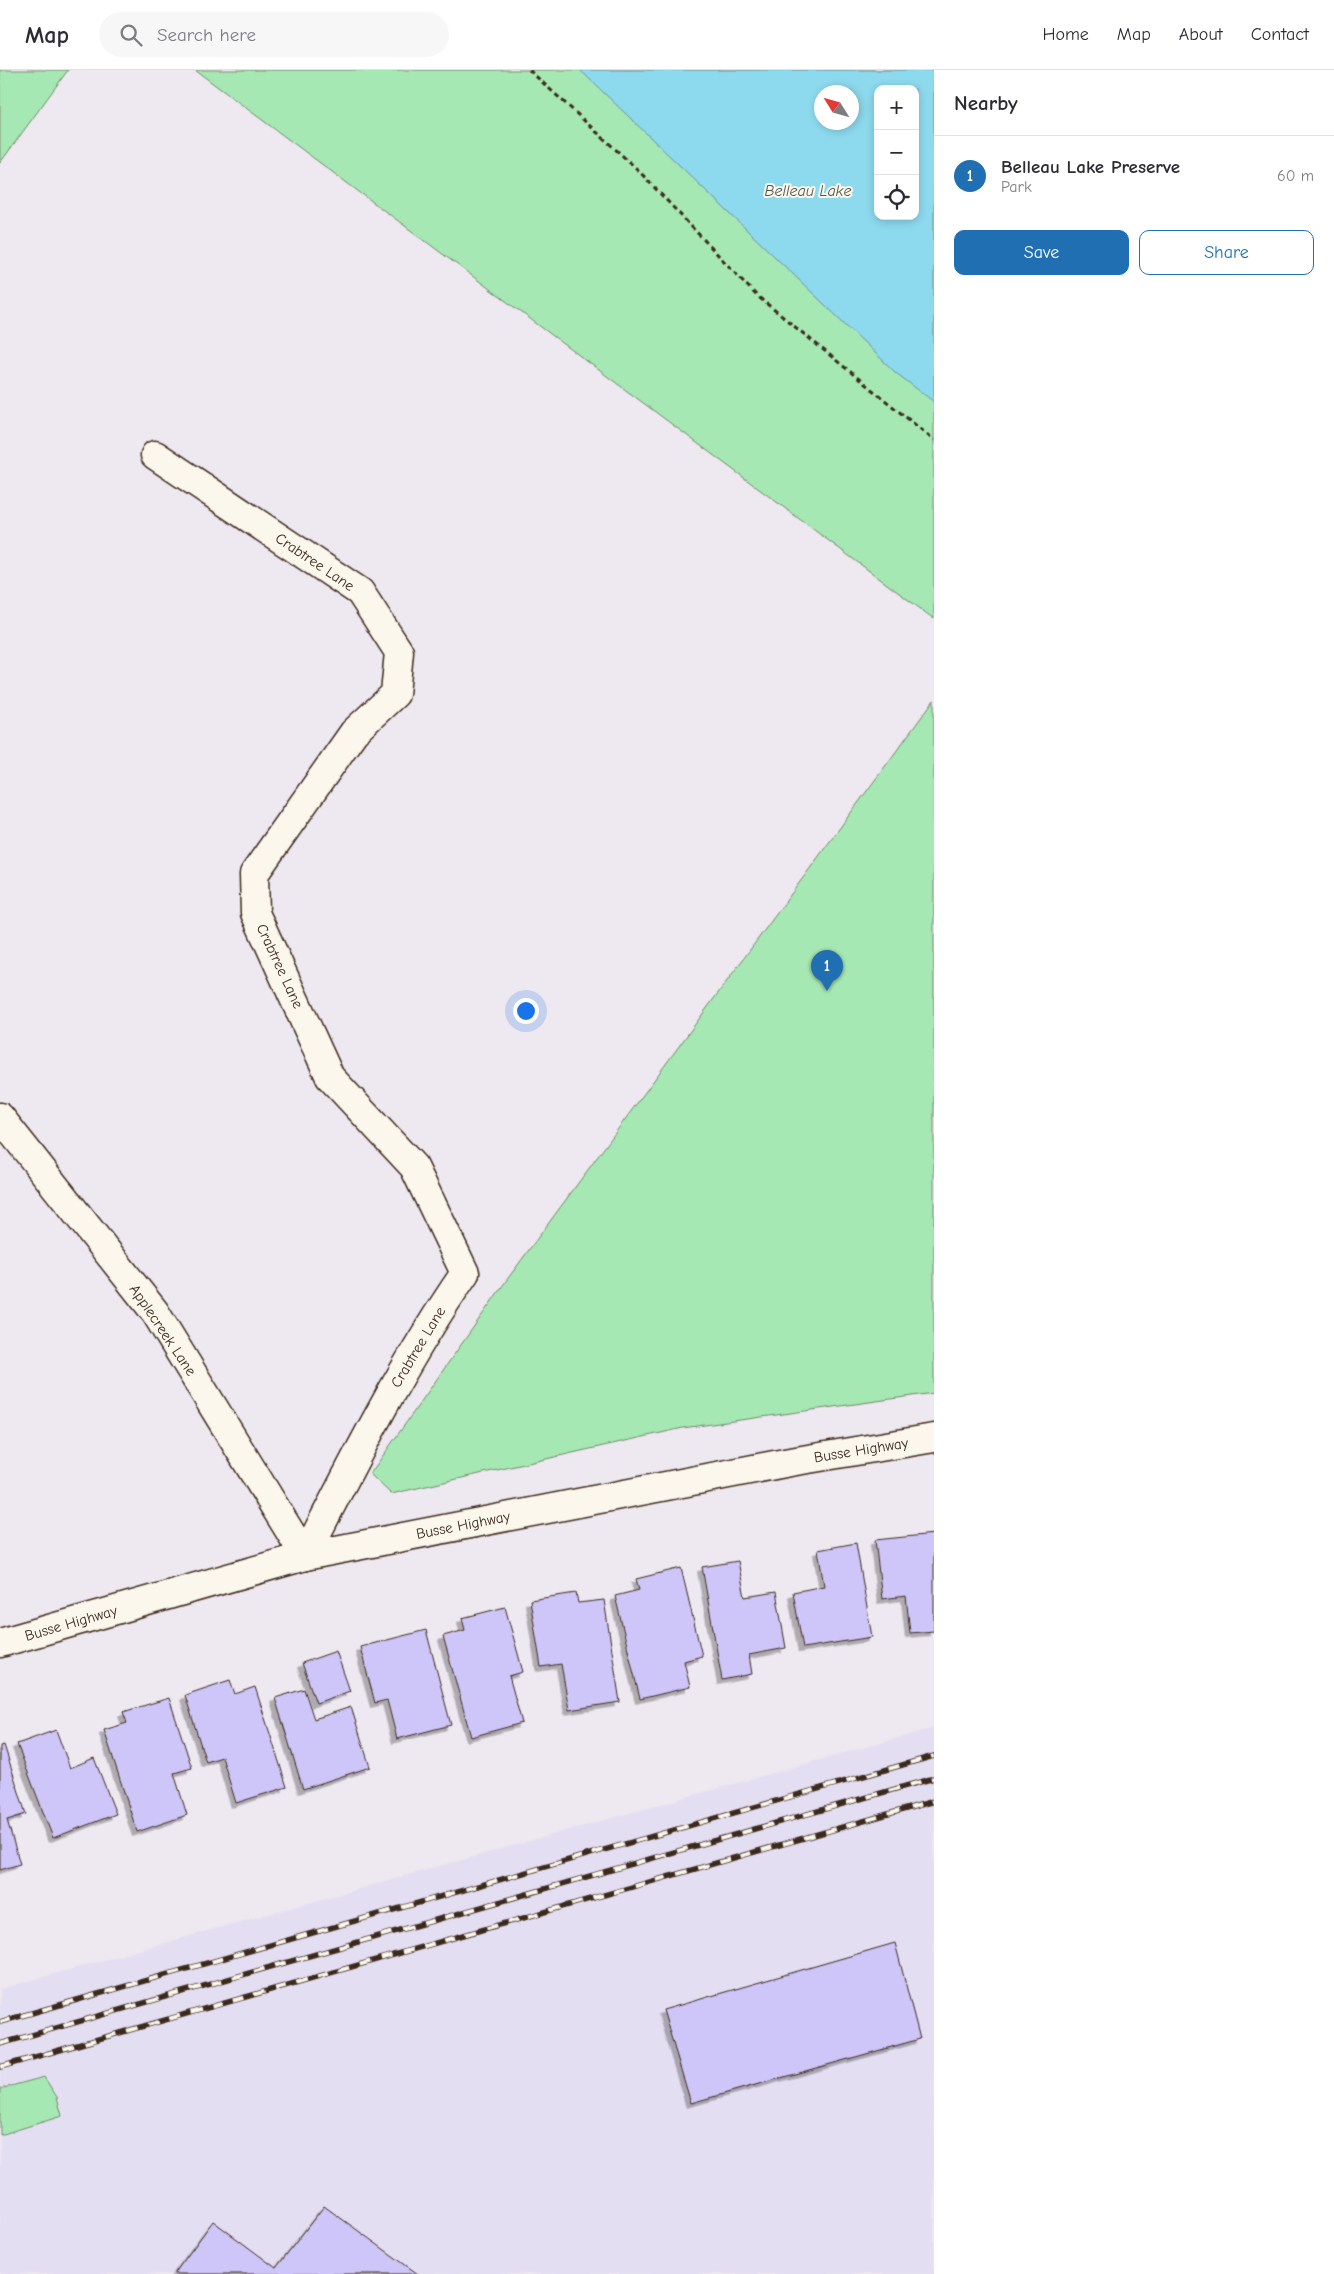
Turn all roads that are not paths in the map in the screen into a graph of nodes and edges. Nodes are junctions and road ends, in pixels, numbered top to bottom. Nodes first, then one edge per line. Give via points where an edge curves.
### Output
1 (155, 455) dead end
2 (0, 1117) edge
3 (934, 1438) edge
4 (305, 1556) junction
5 (0, 1643) edge

1 - 4 street, Crabtree Lane via 360,592 399,652 395,694 354,732 254,874 255,913 330,1077 414,1167 466,1273 432,1321 375,1420
2 - 4 street, Applecreek Lane via 155,1312
3 - 4 street, Busse Highway via 790,1462
4 - 5 street, Busse Highway

